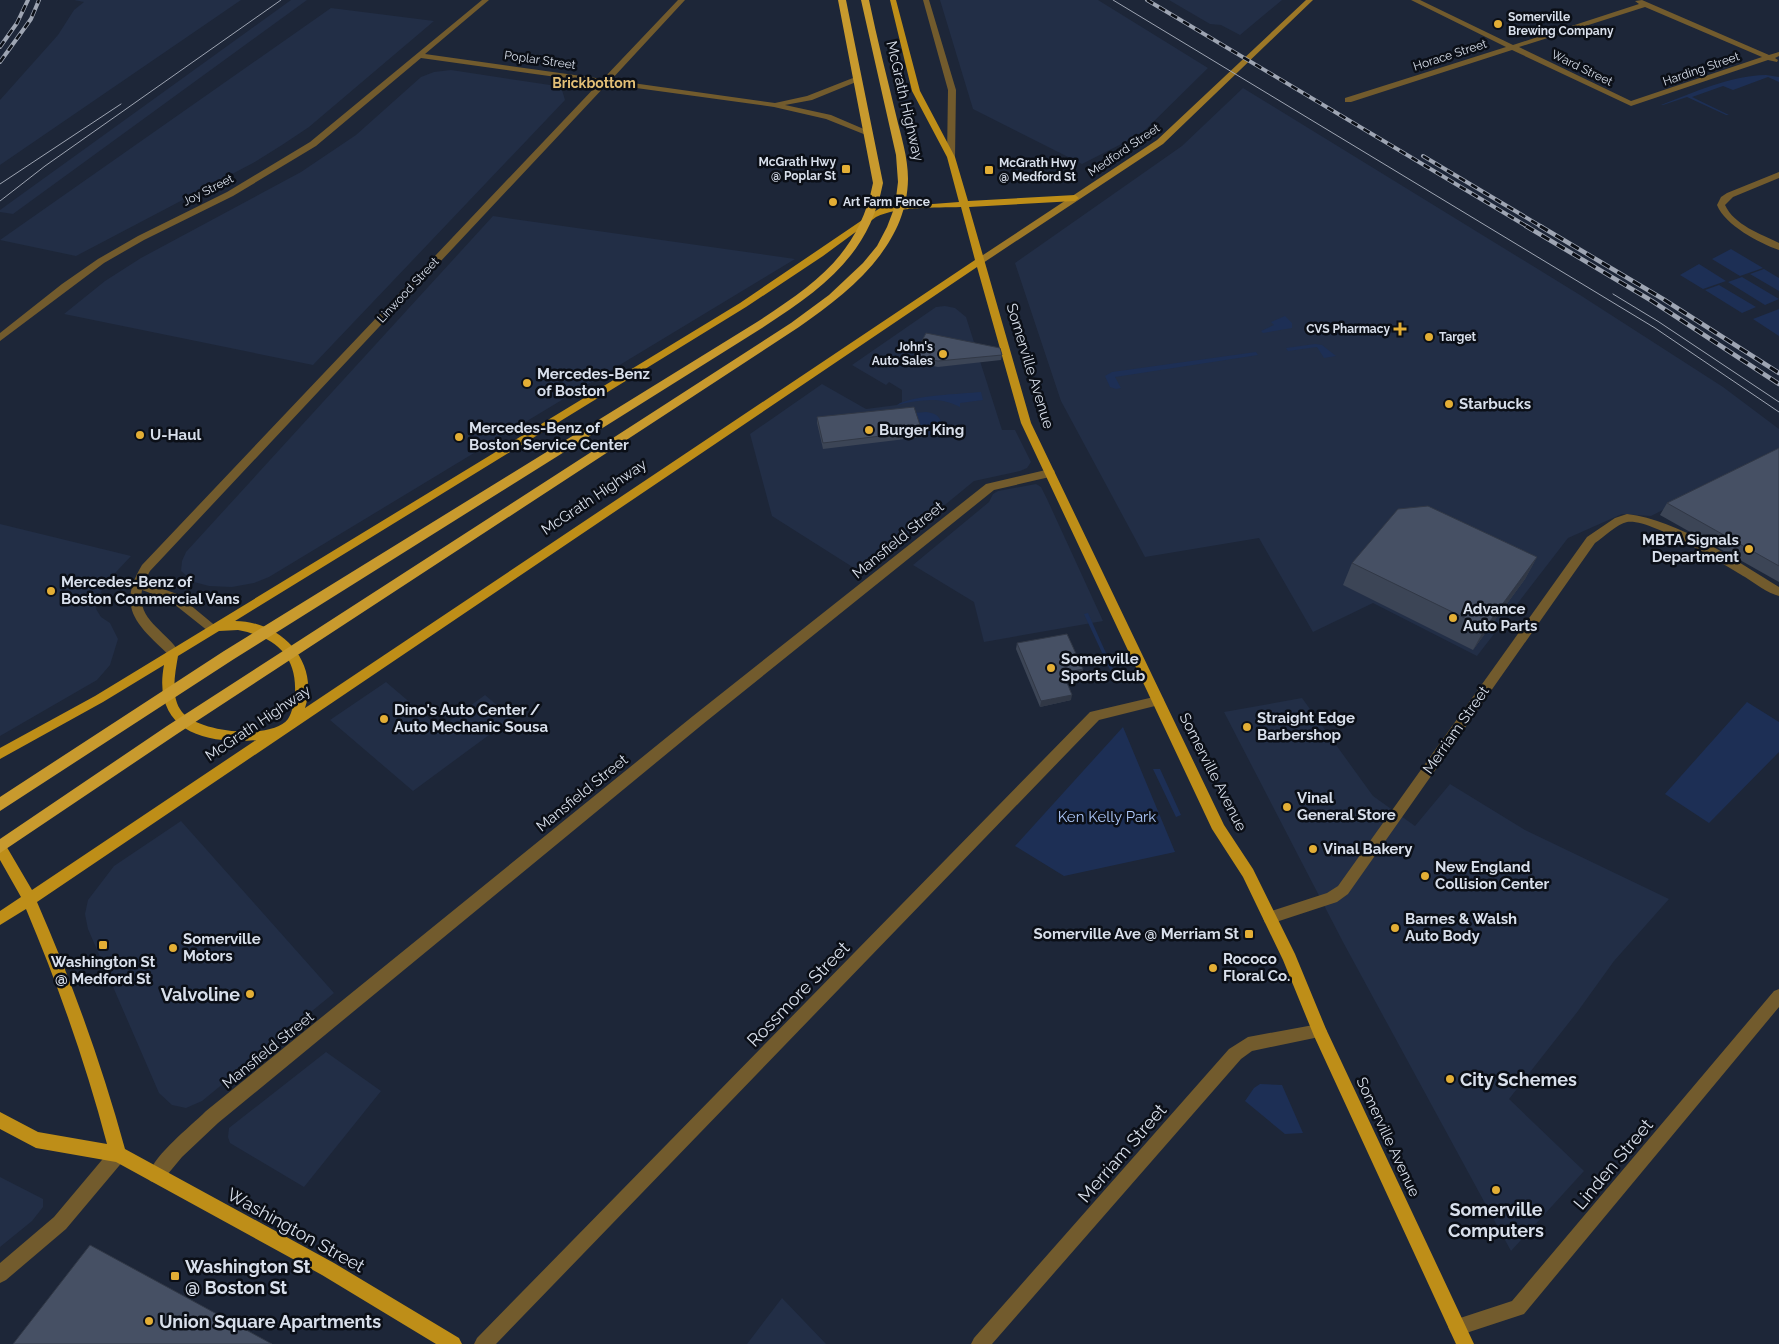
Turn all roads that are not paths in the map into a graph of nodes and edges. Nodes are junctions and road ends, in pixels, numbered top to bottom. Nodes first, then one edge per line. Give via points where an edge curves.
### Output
1 (486, 0) edge
2 (682, 0) edge
3 (842, 0) edge
4 (865, 0) edge
5 (893, 0) edge
6 (926, 0) edge
7 (1310, 0) edge
8 (1414, 0) edge
9 (1636, 0) edge
10 (1646, 4) junction
11 (1513, 47) junction
12 (1779, 54) edge
13 (421, 56) junction
14 (1770, 58) junction
15 (1779, 62) edge
16 (858, 78) junction
17 (606, 81) junction
18 (1348, 100) dead end
19 (1631, 104) joint
20 (775, 105) junction
21 (869, 133) junction
22 (950, 157) junction
23 (1779, 175) edge
24 (1075, 198) junction
25 (964, 205) junction
26 (867, 221) junction
27 (1779, 247) edge
28 (980, 261) junction
29 (0, 338) edge
30 (1050, 473) junction
31 (138, 584) junction
32 (1779, 592) edge
33 (212, 628) junction
34 (173, 652) junction
35 (1158, 701) junction
36 (294, 720) junction
37 (273, 734) junction
38 (0, 754) edge
39 (0, 805) edge
40 (0, 848) edge
41 (29, 899) junction
42 (0, 913) edge
43 (1270, 918) junction
44 (0, 919) edge
45 (1779, 996) edge
46 (1319, 1031) junction
47 (0, 1120) edge
48 (118, 1154) junction
49 (156, 1175) junction
50 (0, 1274) edge
51 (1457, 1327) junction
52 (453, 1344) edge
53 (483, 1344) edge
54 (980, 1344) edge
55 (1465, 1344) edge

1 - 13 street, Joy Street
2 - 17 street, Linwood Street
3 - 16 highway
4 - 40 highway, McGrath Highway via 899,148 903,182 898,210 886,240 854,279 795,325 164,736
5 - 22 main road, McGrath Highway via 916,91
6 - 22 street via 952,90
7 - 24 main road, Medford Street via 1168,136
8 - 11 street, Ward Street
9 - 10 street
10 - 11 street, Horace Street
10 - 14 street
11 - 18 street, Horace Street
11 - 19 street, Ward Street
12 - 14 street, Harding Street
13 - 17 street, Poplar Street
13 - 29 street, Joy Street via 313,144 230,194 101,261
14 - 15 street
14 - 19 street, Harding Street
16 - 20 street, Poplar Street via 815,96
16 - 21 highway
17 - 20 street, Poplar Street
17 - 31 street, Linwood Street via 146,568
20 - 21 street, Poplar Street via 828,117
21 - 26 highway via 878,183
22 - 25 main road, McGrath Highway
23 - 27 street via 1730,195 1721,205 1732,221
24 - 25 main road
24 - 28 main road, Medford Street
25 - 26 main road via 890,209 873,215
25 - 28 main road, McGrath Highway
26 - 33 main road via 765,292
26 - 39 highway via 839,263 802,297 173,691
28 - 30 main road, Somerville Avenue via 1026,423
28 - 36 main road, McGrath Highway
30 - 35 main road, Somerville Avenue
30 - 49 street, Mansfield Street via 990,487 690,726 212,1117
31 - 33 street via 173,597
31 - 34 street via 136,601 142,622
32 - 43 street, Merriam Street via 1651,521 1626,518 1591,540 1343,890 1332,898
33 - 34 main road
33 - 36 main road via 238,626 258,630 291,651 301,670 304,689
34 - 37 main road via 166,678 167,690 169,701 180,719 201,732 214,735
34 - 38 main road
35 - 43 main road, Somerville Avenue via 1219,829 1248,873
35 - 53 street, Rossmore Street via 1095,716
36 - 37 main road, McGrath Highway
37 - 41 main road, McGrath Highway
40 - 41 main road
41 - 42 main road
41 - 44 main road, McGrath Highway
41 - 48 main road via 102,1094
43 - 46 main road, Somerville Avenue
45 - 51 street, Linden Street via 1518,1308
46 - 51 main road, Somerville Avenue
46 - 54 street, Merriam Street via 1248,1044 1235,1054
47 - 48 main road, Washington Street via 36,1140
48 - 49 main road, Washington Street
48 - 50 street via 60,1223
49 - 52 main road, Washington Street via 328,1268
51 - 55 main road, Somerville Avenue

